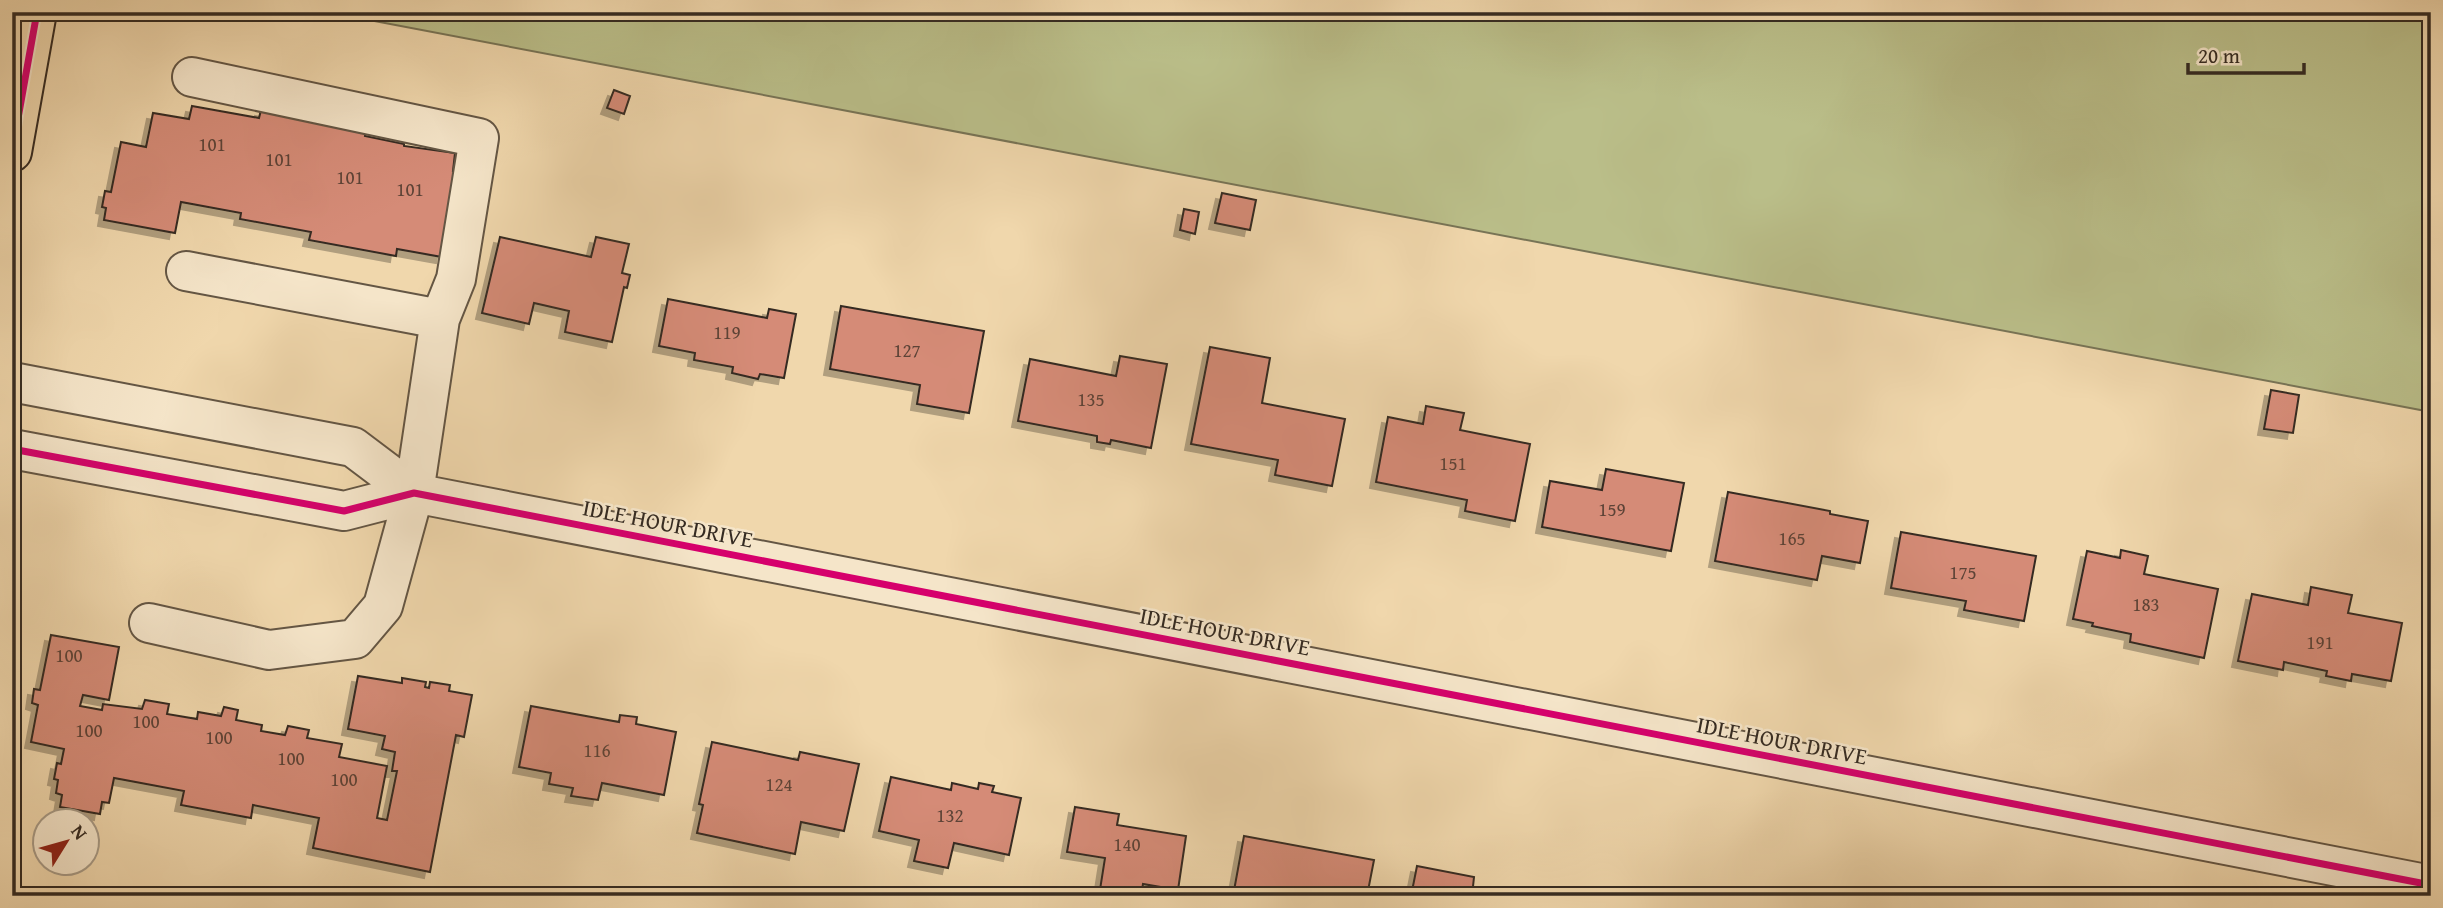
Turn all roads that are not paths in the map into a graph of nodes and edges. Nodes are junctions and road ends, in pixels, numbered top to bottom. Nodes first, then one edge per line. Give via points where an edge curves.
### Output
1 (37, 12) edge
2 (192, 76) dead end
3 (12, 152) edge
4 (186, 271) dead end
5 (440, 319) junction
6 (12, 382) edge
7 (12, 449) edge
8 (414, 493) junction
9 (149, 623) dead end
10 (2431, 885) edge

1 - 3 main road
2 - 5 street via 479,138 456,279
4 - 5 street
5 - 8 street
6 - 8 street, IDLE HOUR DRIVE via 353,447
7 - 8 street, IDLE HOUR DRIVE via 344,511
8 - 9 street via 383,606 355,639 269,650
8 - 10 street, IDLE HOUR DRIVE

